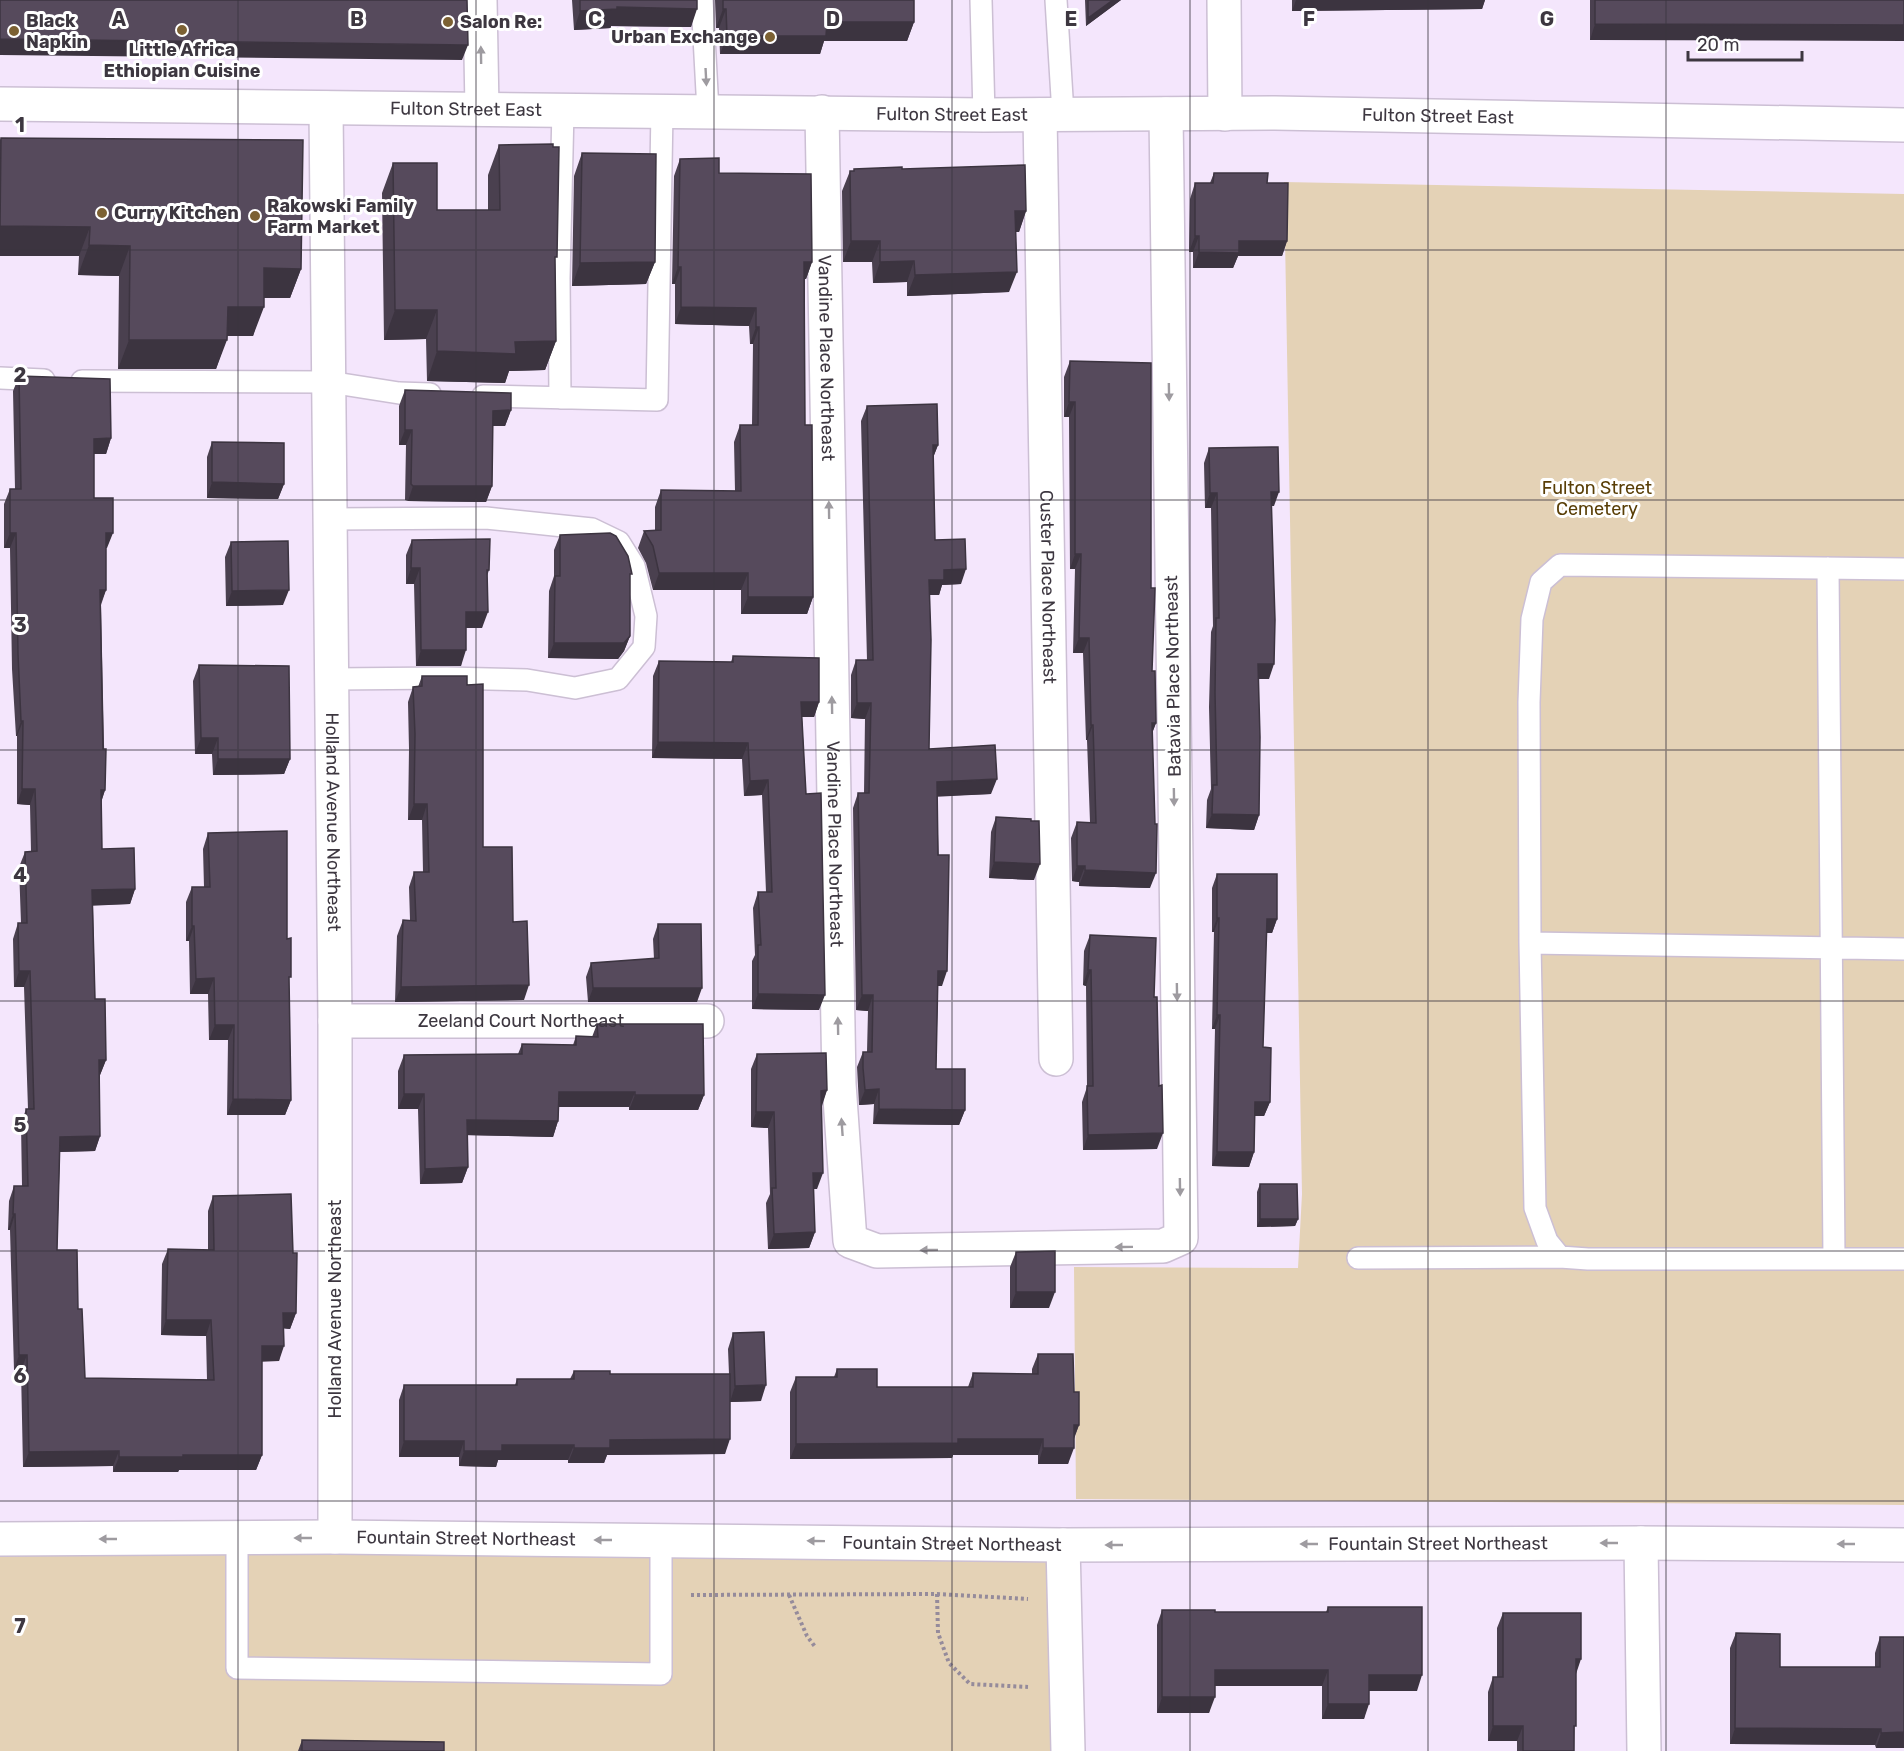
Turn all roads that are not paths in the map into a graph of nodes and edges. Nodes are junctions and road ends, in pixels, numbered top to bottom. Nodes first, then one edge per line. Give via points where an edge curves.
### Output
1 (480, 0) edge
2 (702, 0) edge
3 (981, 0) edge
4 (1056, 0) edge
5 (1224, 0) edge
6 (0, 104) edge
7 (326, 108) junction
8 (482, 109) junction
9 (563, 110) junction
10 (662, 110) junction
11 (708, 111) junction
12 (822, 112) junction
13 (1166, 114) junction
14 (1226, 114) junction
15 (1052, 115) junction
16 (984, 116) junction
17 (1904, 125) edge
18 (0, 378) edge
19 (329, 382) junction
20 (560, 398) junction
21 (330, 519) junction
22 (1828, 568) junction
23 (1904, 569) edge
24 (332, 680) junction
25 (1530, 943) junction
26 (1831, 948) junction
27 (1904, 949) edge
28 (335, 1021) junction
29 (706, 1021) dead end
30 (1056, 1059) dead end
31 (1180, 1238) joint
32 (1560, 1257) junction
33 (1358, 1258) dead end
34 (1834, 1259) junction
35 (1904, 1259) edge
36 (237, 1538) junction
37 (335, 1538) junction
38 (0, 1539) edge
39 (661, 1540) junction
40 (1641, 1543) junction
41 (1063, 1545) junction
42 (1904, 1545) edge
43 (1068, 1751) edge
44 (1644, 1751) edge

8 -> 1 street
2 -> 11 lane
3 - 16 lane
4 - 15 lane
5 - 14 street
6 - 7 street, Fulton Street East
7 - 8 street, Fulton Street East
7 - 19 street, Holland Avenue Northeast
8 - 9 street, Fulton Street East
9 - 10 street, Fulton Street East
9 - 20 lane
10 - 11 street, Fulton Street East
10 - 20 lane via 657,400
11 - 12 street, Fulton Street East
12 - 16 street, Fulton Street East
31 -> 12 street, Vandine Place Northeast via 1163,1246 877,1251 850,1241 839,1084
13 - 14 street, Fulton Street East
13 - 15 street, Fulton Street East
13 -> 31 street, Batavia Place Northeast
14 - 17 street, Fulton Street East
15 - 16 street, Fulton Street East
15 - 30 street, Custer Place Northeast
18 - 19 lane
19 - 20 lane via 399,393
19 - 21 street, Holland Avenue Northeast
21 - 24 street, Holland Avenue Northeast
21 - 24 lane via 486,518 592,529 619,542 634,566 646,616 644,647 618,679 575,688 527,680
22 - 23 lane
22 - 25 lane via 1560,565 1541,582 1532,619 1529,702
22 - 26 lane
24 - 28 street, Holland Avenue Northeast
25 - 26 lane
25 - 32 lane via 1535,1208 1547,1241
26 - 27 lane
26 - 34 lane
28 - 29 street, Zeeland Court Northeast
28 - 37 street, Holland Avenue Northeast
32 - 33 lane
32 - 34 lane
34 - 35 lane
37 -> 36 street, Fountain Street Northeast
36 -> 38 street, Fountain Street Northeast
36 - 39 lane via 237,1668 661,1674
39 -> 37 street, Fountain Street Northeast
41 -> 39 street, Fountain Street Northeast
40 -> 41 street, Fountain Street Northeast
42 -> 40 street, Fountain Street Northeast
40 - 44 street
41 - 43 street

